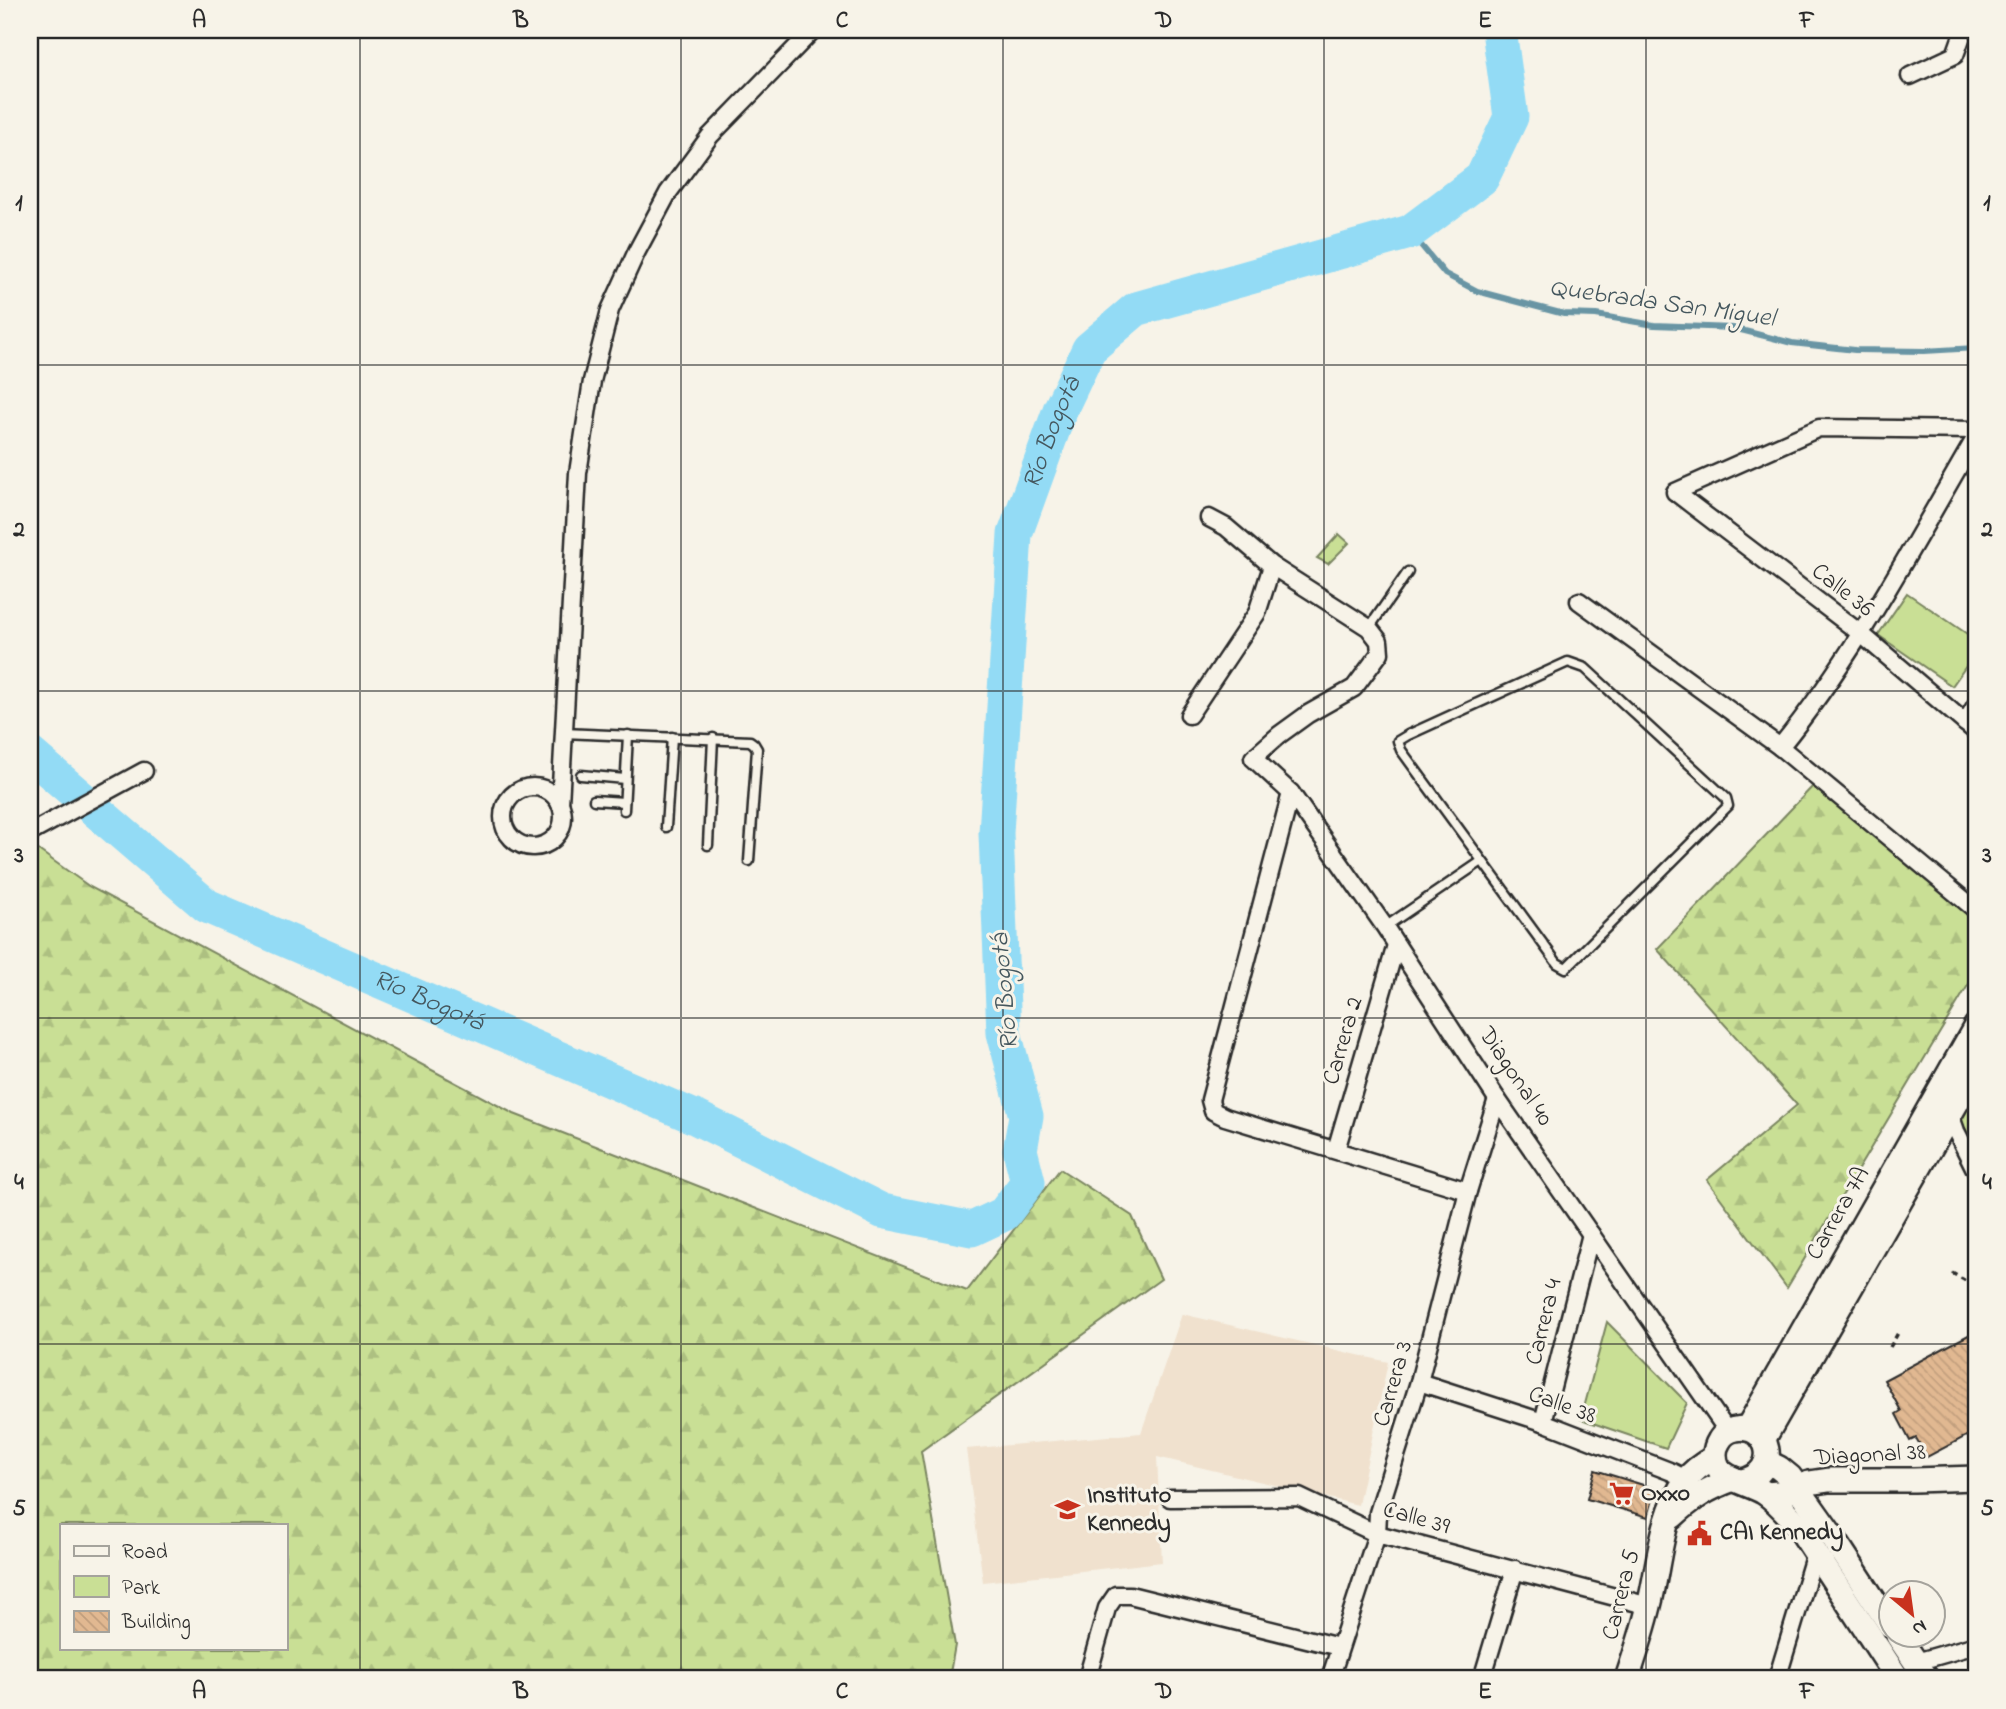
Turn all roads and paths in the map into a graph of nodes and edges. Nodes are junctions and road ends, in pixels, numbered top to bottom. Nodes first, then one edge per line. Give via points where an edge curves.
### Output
1 (813, 30) edge
2 (1964, 30) edge
3 (1910, 76) dead end
4 (1976, 430) edge
5 (1976, 437) edge
6 (1209, 518) dead end
7 (1272, 566) junction
8 (1408, 572) dead end
9 (1579, 601) dead end
10 (1369, 628) junction
11 (1860, 633) junction
12 (1976, 705) edge
13 (1189, 715) dead end
14 (1970, 728) edge
15 (563, 733) junction
16 (628, 735) junction
17 (672, 737) junction
18 (713, 738) junction
19 (1780, 747) junction
20 (144, 771) dead end
21 (581, 775) dead end
22 (625, 779) junction
23 (1291, 793) junction
24 (594, 800) dead end
25 (560, 804) dead end
26 (666, 827) dead end
27 (30, 833) edge
28 (708, 845) dead end
29 (749, 861) dead end
30 (1482, 861) junction
31 (1976, 910) edge
32 (1385, 927) junction
33 (1396, 945) junction
34 (1976, 1026) edge
35 (1976, 1069) edge
36 (1497, 1099) junction
37 (1950, 1114) junction
38 (1336, 1150) junction
39 (1976, 1171) edge
40 (1468, 1191) junction
41 (1591, 1234) junction
42 (1952, 1273) dead end
43 (1976, 1287) edge
44 (1898, 1333) dead end
45 (1890, 1346) dead end
46 (1419, 1382) junction
47 (1543, 1422) junction
48 (1751, 1440) junction
49 (1715, 1457) junction
50 (1976, 1478) edge
51 (1686, 1479) junction
52 (1738, 1480) junction
53 (1798, 1488) junction
54 (1767, 1494) junction
55 (1170, 1498) dead end
56 (1667, 1522) junction
57 (1377, 1534) junction
58 (1815, 1553) junction
59 (1515, 1569) junction
60 (1876, 1603) edge
61 (1649, 1606) junction
62 (1976, 1645) edge
63 (1339, 1647) junction
64 (1908, 1650) edge
65 (1922, 1671) edge
66 (1087, 1679) edge
67 (1330, 1679) edge
68 (1482, 1679) edge
69 (1628, 1679) edge
70 (1777, 1679) edge
71 (1898, 1679) edge

1 - 15 street via 710,136 668,194 610,310 592,381 578,473
2 - 3 street via 1955,54
4 - 11 street, Calle 36 via 1819,428 1675,492
5 - 11 street
6 - 7 street
7 - 10 street
7 - 13 street via 1258,613
8 - 10 lane
9 - 19 street
10 - 23 street, Diagonal 40 via 1379,640 1380,653 1354,688 1308,714 1253,758
11 - 14 street, Calle 36
11 - 19 street
12 - 14 street
15 - 16 lane
15 - 25 street
16 - 17 lane
16 - 22 lane
17 - 18 lane
17 - 26 lane
18 - 28 lane
18 - 29 lane via 750,741 757,749
19 - 31 street
20 - 27 street
21 - 22 lane
22 - 24 lane via 624,806
23 - 32 street, Diagonal 40
23 - 38 street via 1210,1100 1213,1111 1225,1117
30 - 30 lane via 1398,741 1568,662 1584,668 1726,798 1728,806 1566,968
30 - 32 lane
32 - 33 street, Diagonal 40
33 - 36 street, Diagonal 40
33 - 38 street, Carrera 2
34 - 48 main road, Carrera 7A
35 - 37 main road, Carrera 7A
36 - 40 street, Carrera 3
36 - 41 street, Diagonal 40
37 - 39 street
37 - 48 main road, Carrera 7A
38 - 40 street
40 - 46 street, Carrera 3
41 - 47 street, Carrera 4
41 - 48 street, Diagonal 40
42 - 43 path
44 - 45 path
46 - 47 street, Calle 38
46 - 57 street, Carrera 3 via 1378,1513
47 - 51 street, Calle 38
48 - 49 main road via 1718,1443
48 - 52 main road via 1758,1475
48 - 53 main road, Diagonal 40
49 - 51 main road, Carrera 5
49 - 52 main road via 1721,1471
50 - 53 main road, Diagonal 38 via 1829,1480
51 - 56 main road, Carrera 5
52 - 54 main road
52 - 56 main road via 1697,1495
53 - 54 main road, Diagonal 38
53 - 60 main road, Diagonal 40
54 - 58 main road via 1796,1523
55 - 57 street, Calle 39 via 1298,1497
56 - 61 main road, Carrera 5
57 - 59 street, Calle 39
57 - 63 street, Carrera 3
58 - 70 street
58 - 71 main road
59 - 61 street, Calle 39
59 - 68 street
61 - 69 main road, Carrera 5
62 - 65 street
63 - 66 street via 1116,1595 1107,1608
63 - 67 street, Carrera 3
64 - 65 main road

